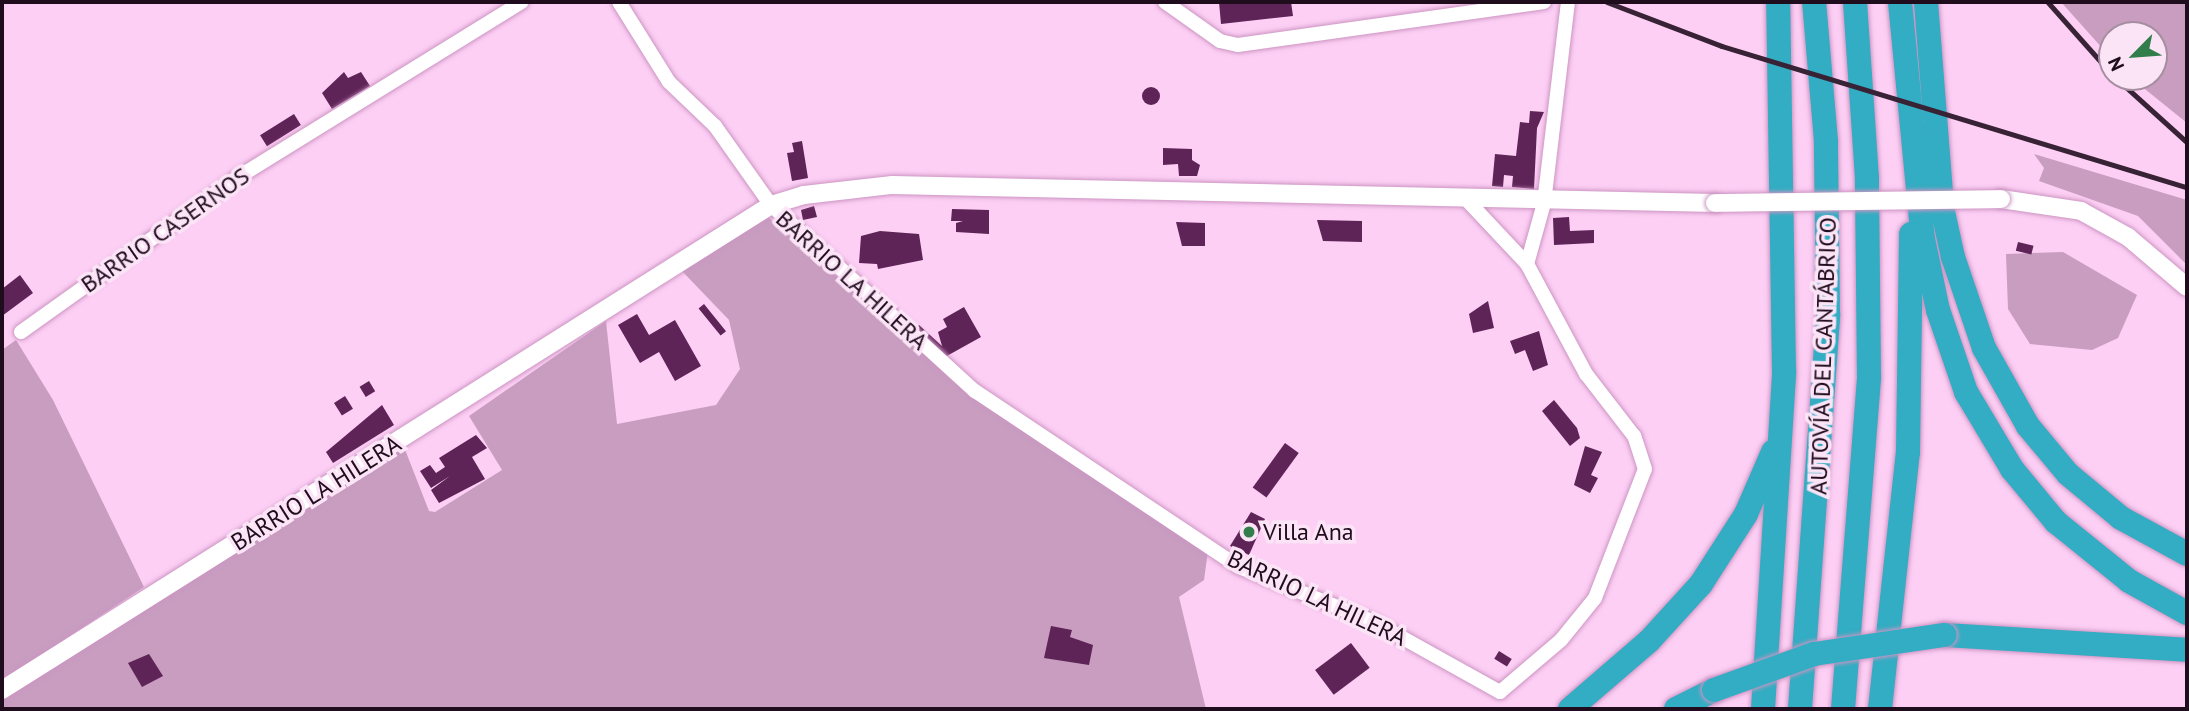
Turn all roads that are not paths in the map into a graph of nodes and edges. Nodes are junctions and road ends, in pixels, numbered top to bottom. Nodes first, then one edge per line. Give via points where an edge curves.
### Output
1 (522, 2) edge
2 (619, 2) edge
3 (1165, 2) edge
4 (1544, 2) edge
5 (1568, 2) edge
6 (1777, 2) edge
7 (1814, 2) edge
8 (1855, 2) edge
9 (1900, 2) edge
10 (1926, 2) edge
11 (1910, 114) junction
12 (1466, 199) junction
13 (1544, 203) junction
14 (771, 205) junction
15 (1527, 264) junction
16 (2187, 287) edge
17 (21, 332) dead end
18 (1784, 372) junction
19 (2187, 554) edge
20 (2187, 613) edge
21 (2187, 650) edge
22 (2, 690) edge
23 (1570, 709) edge
24 (1676, 709) edge
25 (1763, 709) edge
26 (1800, 709) edge
27 (1843, 709) edge
28 (1880, 709) edge

1 - 17 street, BARRIO CASERNOS via 312,132
2 - 14 street, BARRIO LA HILERA via 669,82 715,127
3 - 4 street via 1220,41 1238,45
5 - 13 street
6 - 18 highway
7 - 26 highway, AUTOVÍA DEL CANTÁBRICO via 1826,141 1828,314
8 - 27 highway, AUTOVÍA DEL CANTÁBRICO via 1868,191 1869,377
9 - 11 highway
10 - 19 highway via 1942,207 1953,257 1984,348 2028,426 2068,474 2121,518
11 - 20 highway via 1921,228 1938,310 1979,417 2012,469 2064,530 2129,581
11 - 28 highway via 1908,452
12 - 13 street, BARRIO LA HILERA
12 - 14 street, BARRIO LA HILERA via 892,185 828,191
12 - 15 street, BARRIO LA HILERA
13 - 15 street
13 - 16 street, BARRIO LA HILERA, bridge via 2001,199 2081,211 2128,237
14 - 15 street, BARRIO LA HILERA via 975,391 1024,425 1238,567 1376,623 1500,692 1561,640 1595,598 1645,469 1634,436 1586,374
14 - 22 street, BARRIO LA HILERA
18 - 23 highway via 1773,451 1726,551 1658,632
18 - 25 highway
21 - 24 highway, bridge via 2024,636 1945,635 1826,651 1714,690

